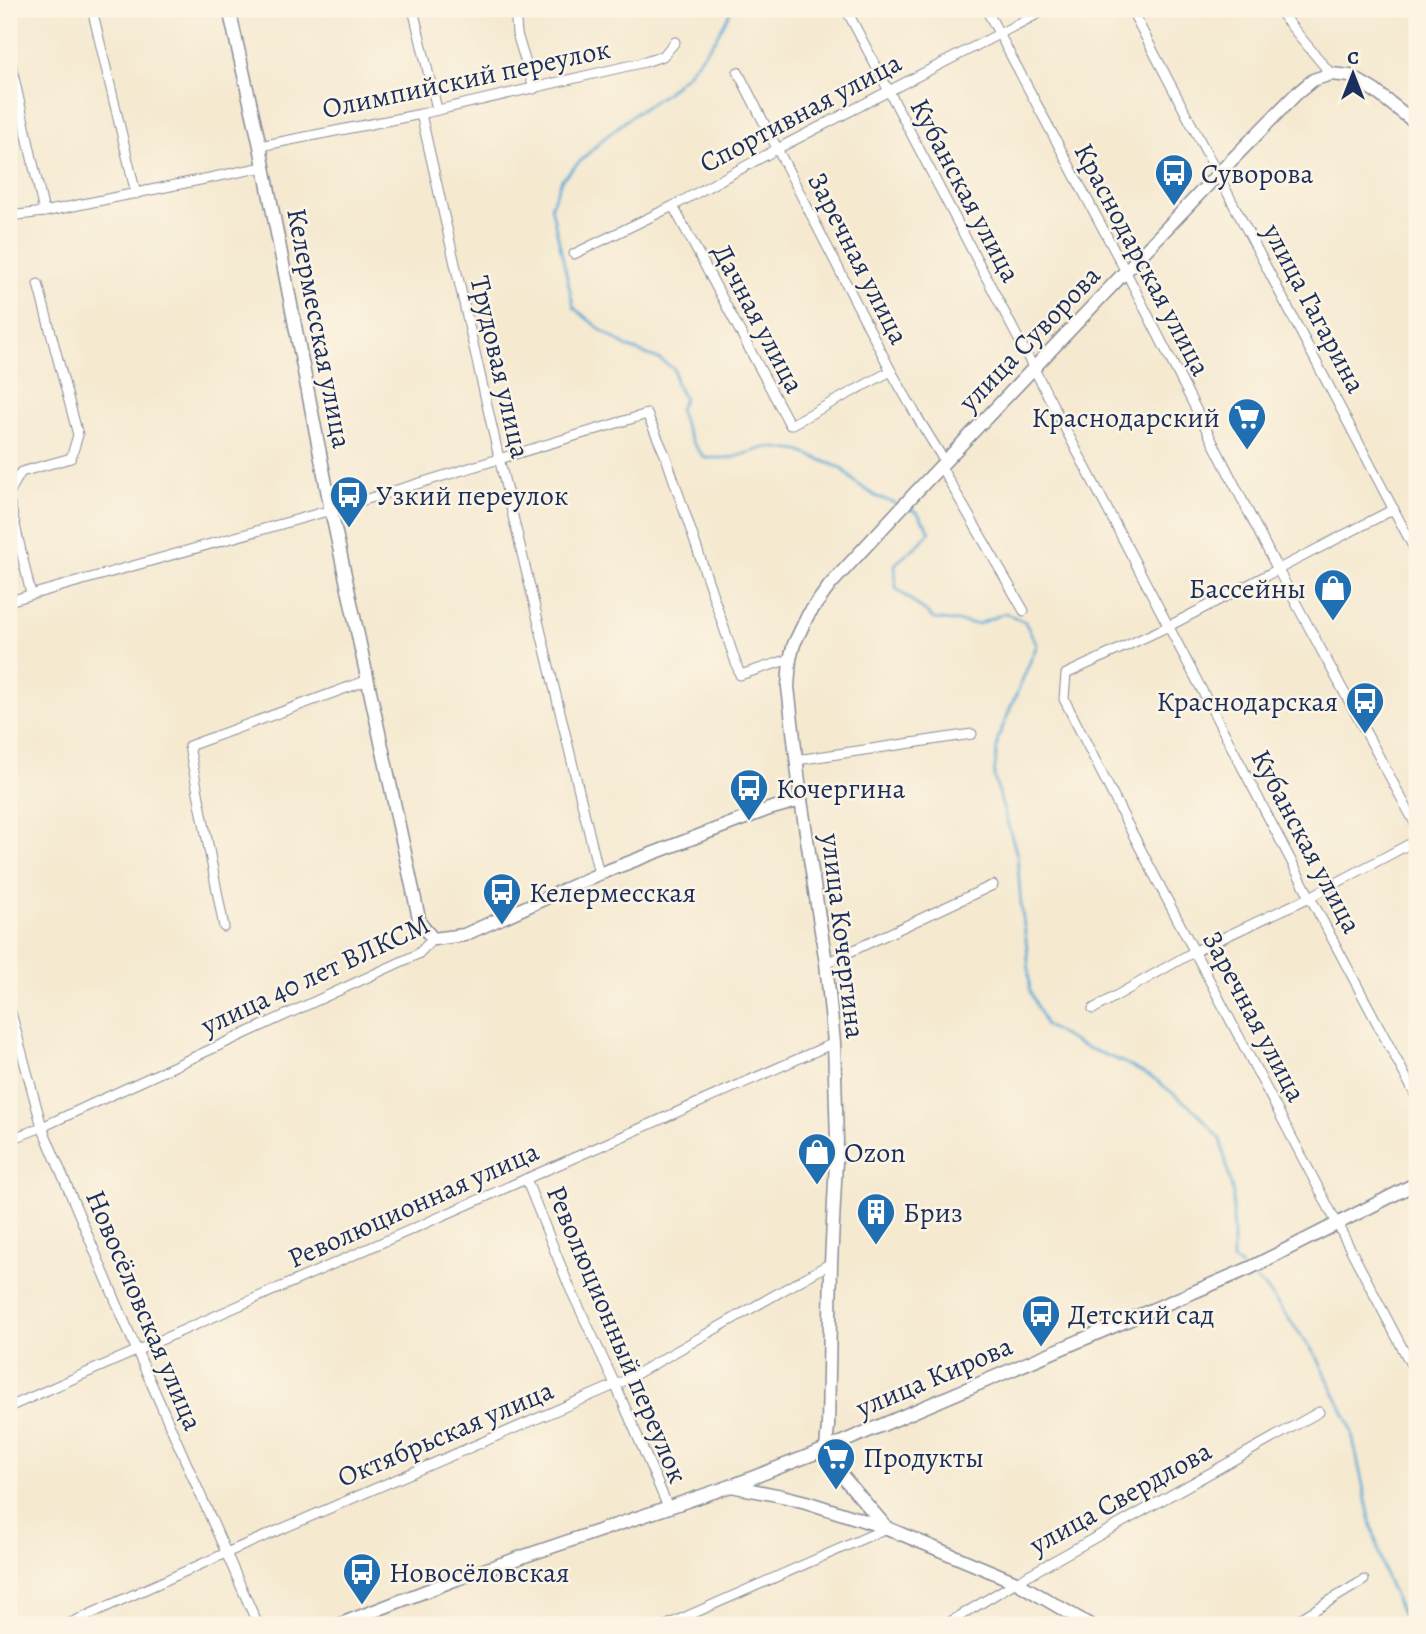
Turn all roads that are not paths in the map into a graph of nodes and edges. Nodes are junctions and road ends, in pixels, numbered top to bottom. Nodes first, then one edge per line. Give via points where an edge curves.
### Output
1 (92, 9) edge
2 (229, 9) edge
3 (413, 9) edge
4 (515, 9) edge
5 (846, 9) edge
6 (986, 9) edge
7 (1047, 9) edge
8 (1132, 9) edge
9 (1277, 9) edge
10 (999, 35) junction
11 (675, 42) dead end
12 (9, 55) edge
13 (738, 72) dead end
14 (1331, 74) junction
15 (534, 89) junction
16 (888, 91) junction
17 (437, 109) junction
18 (421, 114) junction
19 (1417, 124) edge
20 (260, 146) junction
21 (777, 149) junction
22 (264, 167) junction
23 (1219, 173) junction
24 (136, 194) junction
25 (673, 206) junction
26 (44, 212) junction
27 (9, 216) edge
28 (574, 254) dead end
29 (1126, 272) junction
30 (38, 284) dead end
31 (1034, 369) junction
32 (891, 371) junction
33 (499, 458) junction
34 (943, 464) junction
35 (9, 493) edge
36 (9, 499) edge
37 (1394, 509) junction
38 (331, 510) junction
39 (1417, 554) edge
40 (1278, 570) junction
41 (31, 594) junction
42 (9, 601) edge
43 (1024, 611) dead end
44 (1169, 626) junction
45 (790, 659) junction
46 (368, 680) junction
47 (972, 734) dead end
48 (797, 760) junction
49 (801, 800) junction
50 (1417, 827) edge
51 (1417, 840) edge
52 (599, 874) junction
53 (993, 885) dead end
54 (1310, 897) junction
55 (224, 927) dead end
56 (433, 939) junction
57 (1195, 951) junction
58 (826, 964) junction
59 (9, 1005) edge
60 (1093, 1009) dead end
61 (834, 1042) junction
62 (1417, 1098) edge
63 (42, 1127) junction
64 (9, 1140) edge
65 (526, 1179) junction
66 (1417, 1183) edge
67 (1338, 1224) junction
68 (831, 1263) junction
69 (137, 1351) junction
70 (1417, 1376) edge
71 (615, 1384) junction
72 (9, 1407) edge
73 (1319, 1412) dead end
74 (826, 1449) junction
75 (731, 1486) junction
76 (668, 1507) junction
77 (887, 1528) junction
78 (226, 1553) junction
79 (1364, 1580) dead end
80 (1016, 1582) junction
81 (66, 1625) edge
82 (258, 1625) edge
83 (338, 1625) edge
84 (667, 1625) edge
85 (945, 1625) edge
86 (1090, 1625) edge
87 (1290, 1625) edge

1 - 24 street
2 - 20 street, Келермесская улица
3 - 17 street
4 - 15 street via 517,34
5 - 16 street, Кубанская улица
6 - 10 street, Краснодарская улица
7 - 10 street, Спортивная улица
8 - 23 street, улица Гагарина
9 - 14 street
10 - 16 street, Спортивная улица
10 - 29 street, Краснодарская улица
11 - 15 street, Олимпийский переулок via 663,56 645,62
12 - 26 street
13 - 21 street, Заречная улица
14 - 19 street via 1350,76
14 - 23 street, улица Суворова via 1313,80 1295,95
15 - 17 street, Олимпийский переулок
16 - 21 street, Спортивная улица
16 - 31 street, Кубанская улица
17 - 18 street, Олимпийский переулок
18 - 20 street, Олимпийский переулок
18 - 33 street, Трудовая улица
20 - 22 street, Келермесская улица
21 - 25 street, Спортивная улица
21 - 32 street, Заречная улица
22 - 24 street
22 - 38 street, Келермесская улица
23 - 29 street, улица Суворова
23 - 37 street, улица Гагарина
24 - 26 street
25 - 28 street, Спортивная улица
25 - 32 street, Дачная улица via 790,425
26 - 27 street
29 - 31 street, улица Суворова
29 - 40 street, Краснодарская улица
30 - 35 street via 78,435 71,458 21,472
31 - 34 street, улица Суворова
31 - 44 street, Кубанская улица
32 - 34 street, Заречная улица
33 - 38 street
33 - 45 street via 647,414 740,675
33 - 52 street, Трудовая улица
34 - 43 street, Заречная улица
34 - 45 street, улица Суворова via 830,585 808,615
36 - 41 street
37 - 39 street, улица Гагарина
37 - 40 street
38 - 41 street
38 - 46 street, Келермесская улица
40 - 44 street
40 - 50 street, Краснодарская улица
41 - 42 street
44 - 54 street, Кубанская улица
44 - 57 street, Заречная улица via 1066,674 1064,699
45 - 48 street, улица Кочергина via 788,687
46 - 55 street via 189,746
46 - 56 street, Келермесская улица via 420,923
47 - 48 street
48 - 49 street, улица Кочергина
49 - 52 street, улица 40 лет ВЛКСМ
49 - 58 street, улица Кочергина
51 - 54 street
52 - 56 street, улица 40 лет ВЛКСМ via 464,935
53 - 58 street
54 - 57 street
54 - 62 street, Кубанская улица
56 - 63 street, улица 40 лет ВЛКСМ via 418,954
57 - 60 street
57 - 67 street, Заречная улица
58 - 61 street, улица Кочергина
59 - 63 street, Новосёловская улица
61 - 65 street, Революционная улица
61 - 68 street, улица Кочергина via 837,1141
63 - 64 street, улица 40 лет ВЛКСМ
63 - 69 street, Новосёловская улица
65 - 69 street, Революционная улица
65 - 71 street, Революционный переулок
66 - 67 street, улица Кирова
67 - 70 street, Заречная улица
67 - 74 street, улица Кирова via 1250,1268
68 - 71 street, Октябрьская улица
68 - 74 street, улица Кочергина
69 - 72 street, Революционная улица
69 - 78 street, Новосёловская улица
71 - 76 street, Революционный переулок
71 - 78 street, Октябрьская улица
73 - 80 street, улица Свердлова
74 - 75 street, улица Кирова
74 - 77 street via 838,1471
75 - 76 street, улица Кирова
75 - 77 street via 782,1496
76 - 83 street, улица Кирова
77 - 80 street
77 - 84 street
78 - 81 street, Октябрьская улица
78 - 82 street, Новосёловская улица
79 - 87 street
80 - 85 street, улица Свердлова
80 - 86 street

